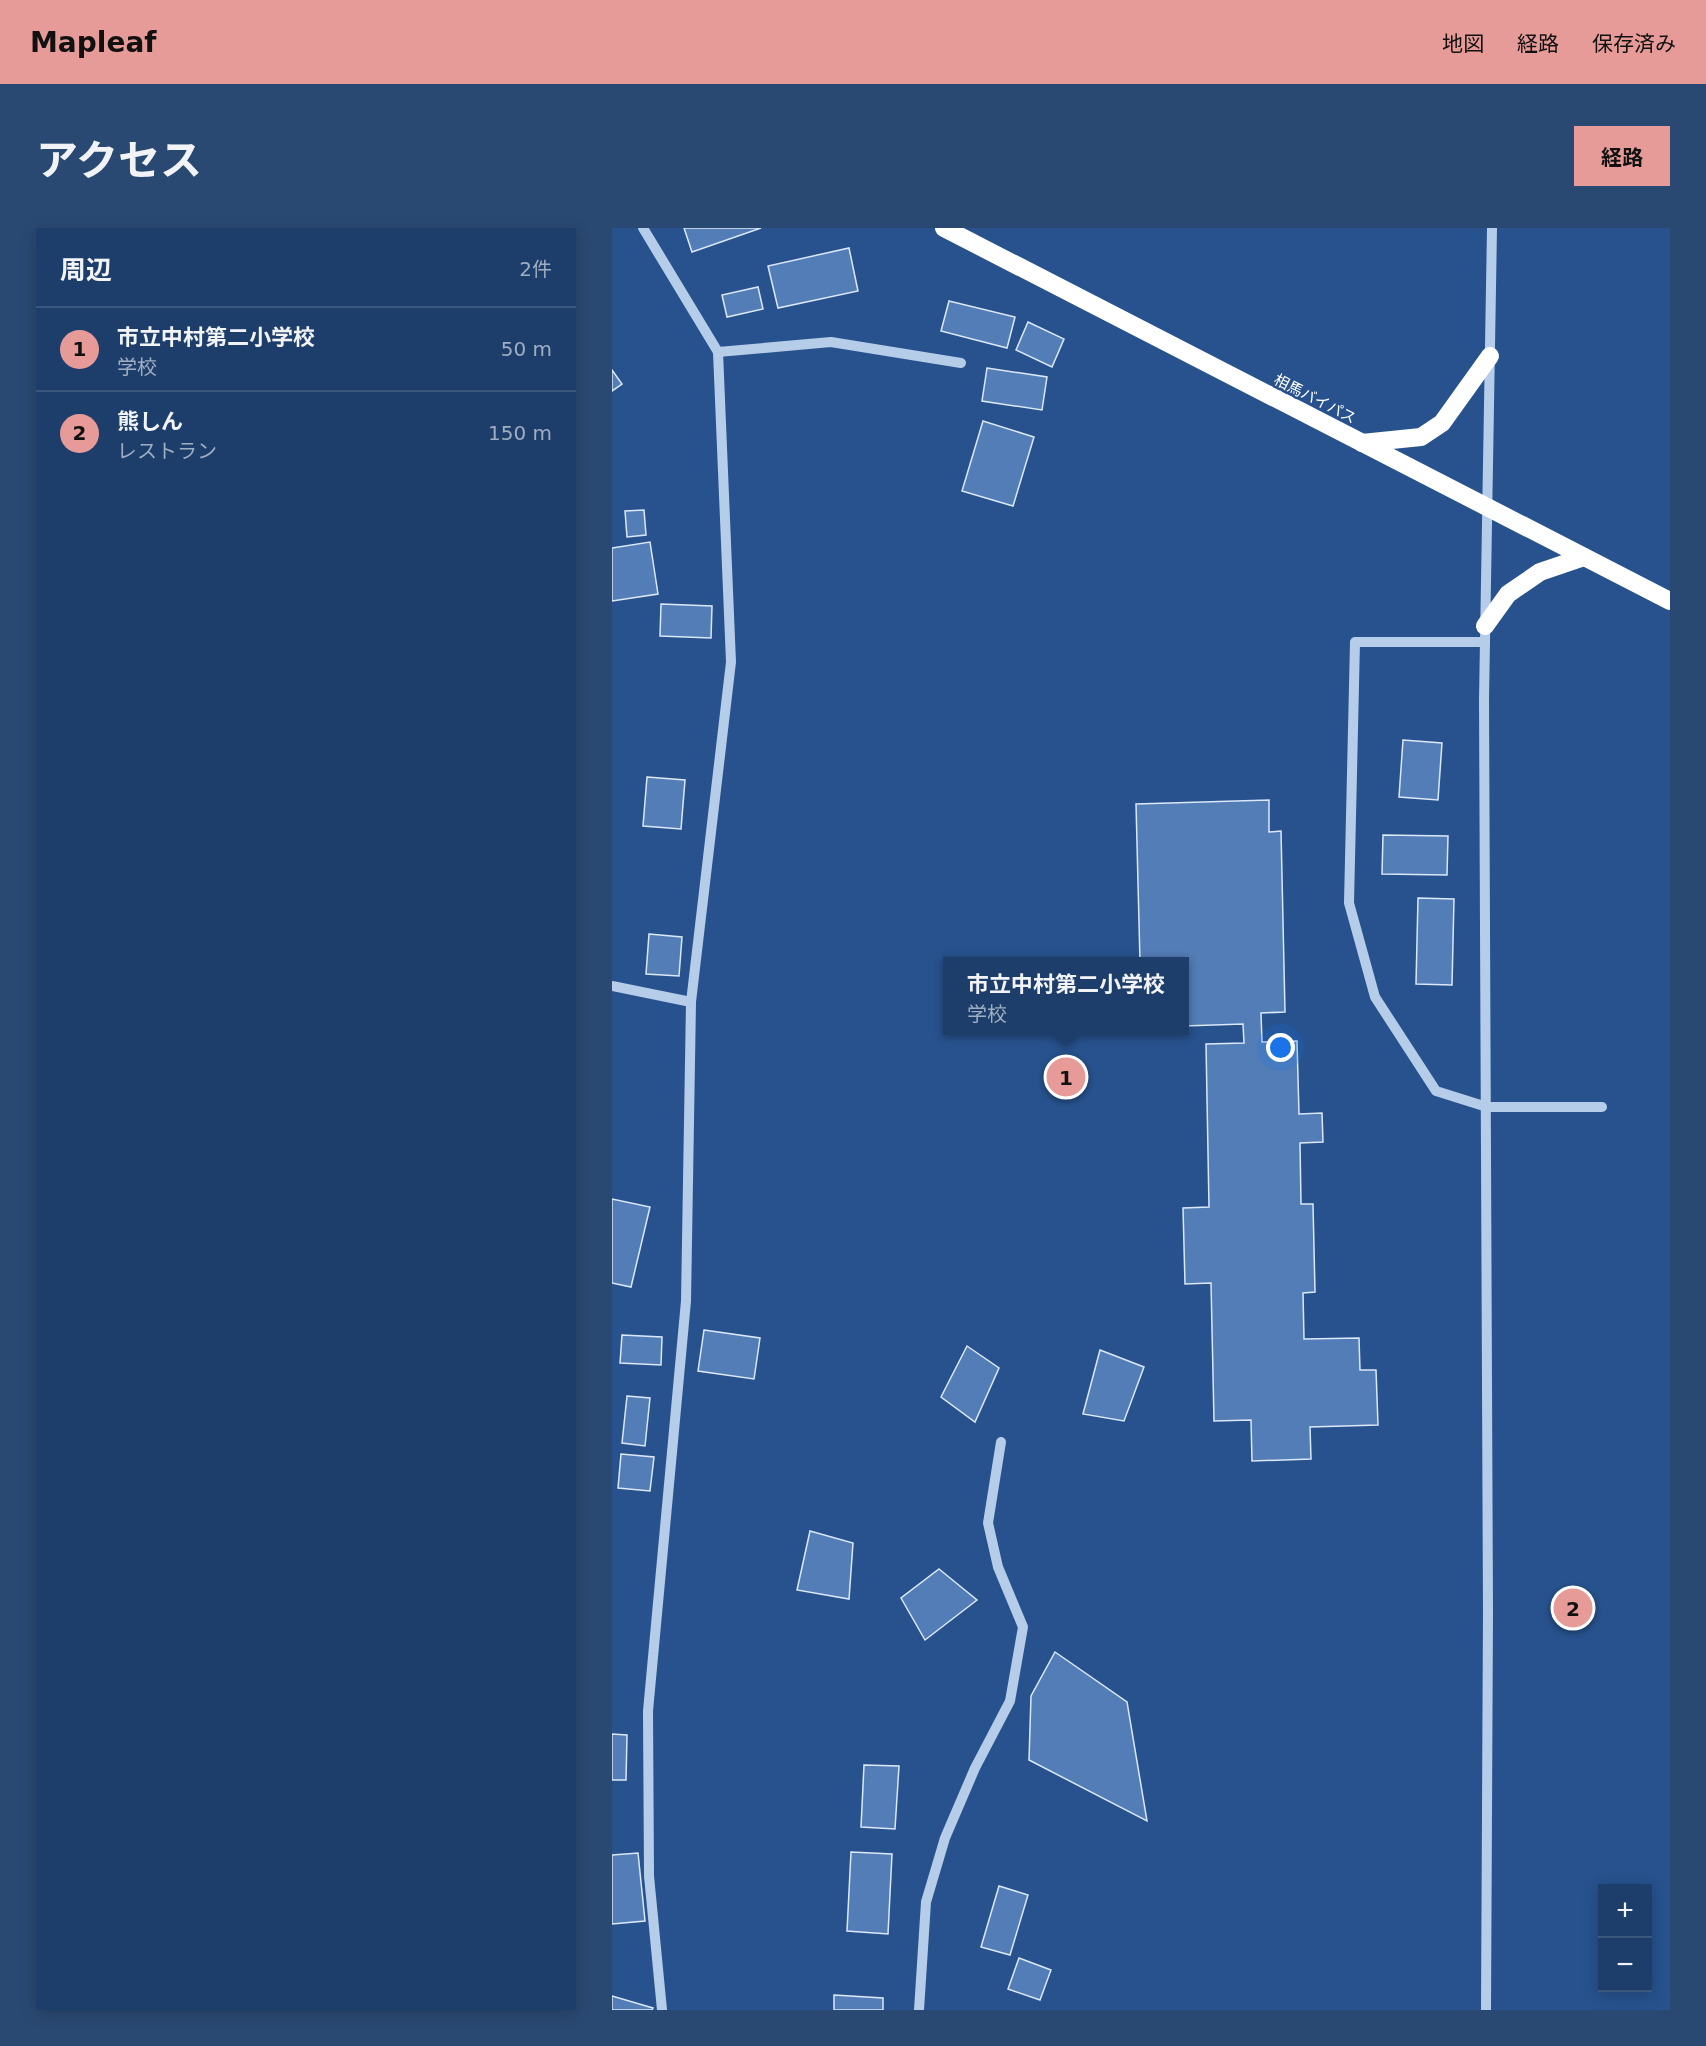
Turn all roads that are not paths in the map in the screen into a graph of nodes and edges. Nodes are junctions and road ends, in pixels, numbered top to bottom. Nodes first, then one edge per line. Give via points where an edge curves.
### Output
1 (643, 228) edge
2 (944, 228) edge
3 (1492, 228) edge
4 (718, 352) junction
5 (1490, 356) junction
6 (961, 363) dead end
7 (1362, 443) junction
8 (1487, 507) junction
9 (1584, 557) junction
10 (1670, 601) edge
11 (1485, 634) junction
12 (612, 986) edge
13 (690, 1002) junction
14 (1487, 1107) junction
15 (1602, 1107) dead end
16 (1001, 1442) dead end
17 (662, 2010) edge
18 (919, 2010) edge
19 (1486, 2010) edge

1 - 4 street
2 - 7 highway, 相馬バイパス
3 - 5 street
4 - 6 street via 831,342
4 - 13 street via 731,662
5 - 7 highway via 1442,423 1421,437
5 - 8 street
7 - 8 highway, 相馬バイパス
8 - 9 highway, 相馬バイパス
8 - 11 street
9 - 10 highway, 相馬バイパス
9 - 11 highway via 1532,578 1508,594
11 - 14 street
11 - 14 street via 1355,642 1349,903 1375,997 1436,1091
12 - 13 street
13 - 17 street via 686,1301 648,1711 649,1876
14 - 15 street
14 - 19 street
16 - 18 street via 988,1523 998,1567 1023,1627 1010,1701 945,1838 926,1902

